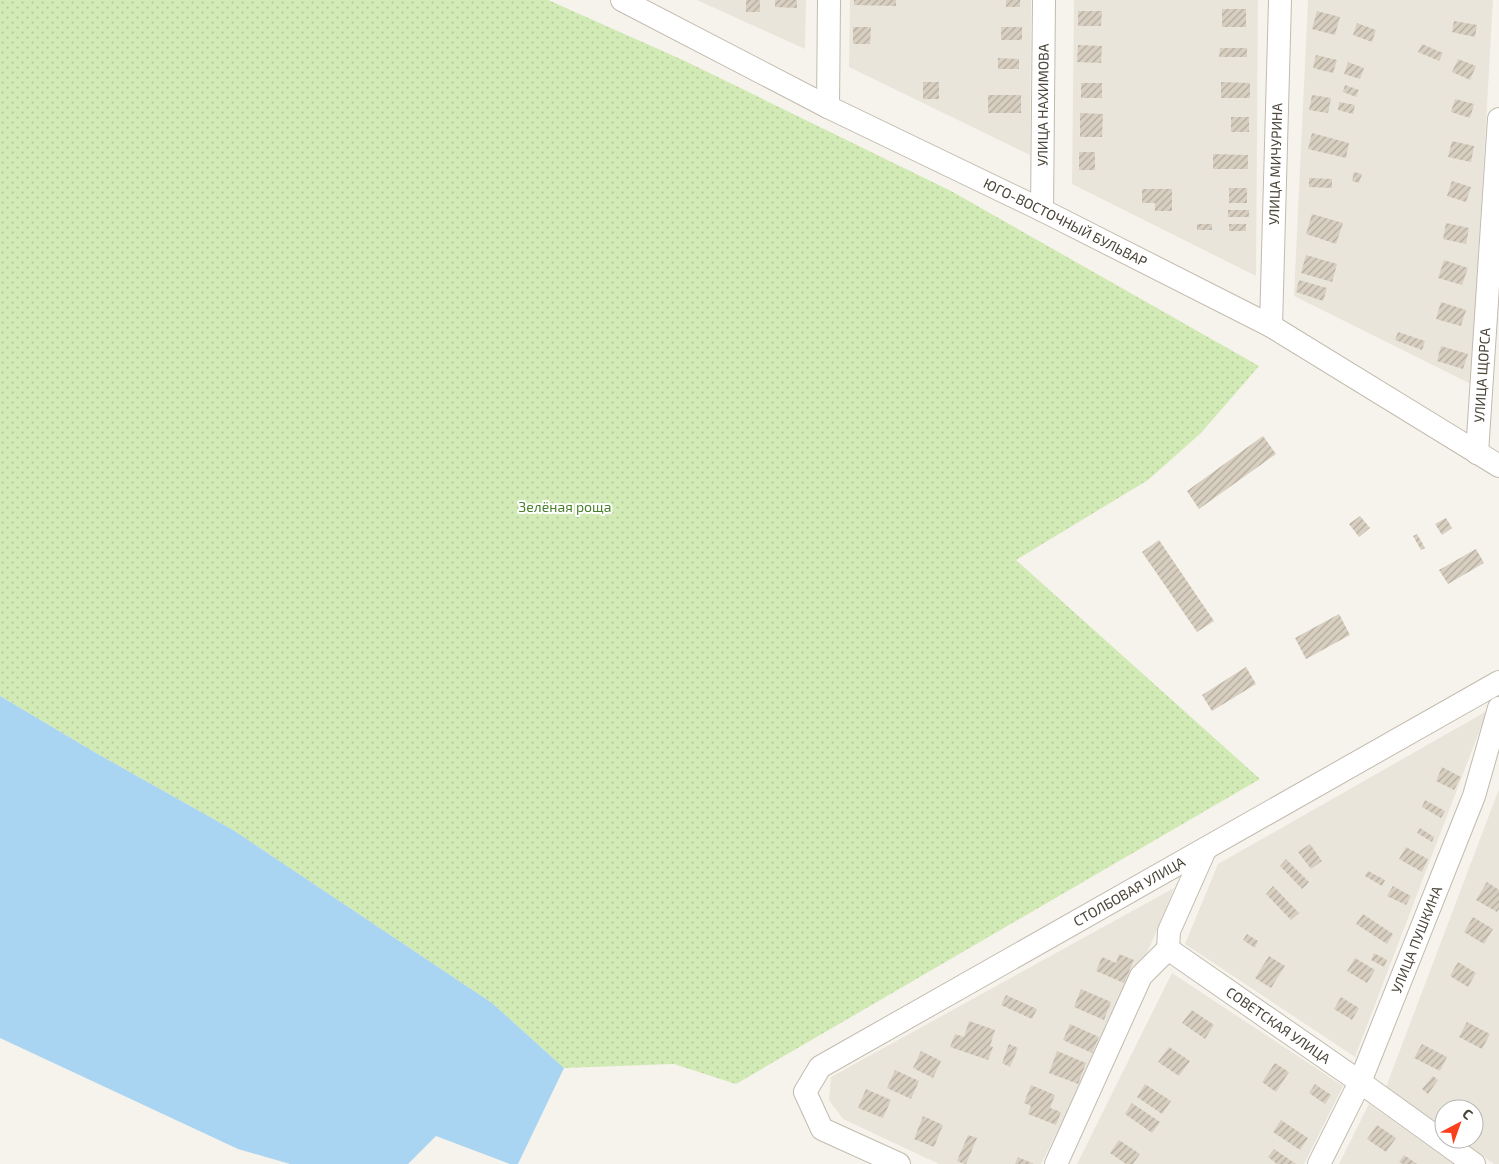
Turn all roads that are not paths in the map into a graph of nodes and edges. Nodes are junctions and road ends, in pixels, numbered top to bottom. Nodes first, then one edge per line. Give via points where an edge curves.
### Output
1 (622, 0) edge
2 (829, 0) edge
3 (1044, 0) edge
4 (1280, 0) edge
5 (828, 107) junction
6 (1499, 119) edge
7 (1042, 210) junction
8 (1271, 326) junction
9 (1477, 453) junction
10 (1499, 466) edge
11 (1499, 682) edge
12 (1499, 708) edge
13 (1205, 850) junction
14 (1168, 949) junction
15 (1360, 1082) junction
16 (899, 1164) edge
17 (1056, 1164) edge
18 (1320, 1164) edge
19 (1474, 1164) edge

1 - 5 street, ЮГО-ВОСТОЧНЫЙ БУЛЬВАР
2 - 5 street
3 - 7 street, УЛИЦА НАХИМОВА
4 - 8 street, УЛИЦА МИЧУРИНА
5 - 7 street, ЮГО-ВОСТОЧНЫЙ БУЛЬВАР
6 - 9 street, УЛИЦА ЩОРСА
7 - 8 street, ЮГО-ВОСТОЧНЫЙ БУЛЬВАР
8 - 9 street, ЮГО-ВОСТОЧНЫЙ БУЛЬВАР
9 - 10 street, ЮГО-ВОСТОЧНЫЙ БУЛЬВАР
11 - 13 street, СТОЛБОВАЯ УЛИЦА
12 - 15 street, УЛИЦА ПУШКИНА via 1474,796
13 - 14 street via 1169,931
13 - 16 street, СТОЛБОВАЯ УЛИЦА via 820,1067 805,1092 822,1129
14 - 15 street, СОВЕТСКАЯ УЛИЦА
14 - 17 street via 1141,976
15 - 18 street, УЛИЦА ПУШКИНА
15 - 19 street, СОВЕТСКАЯ УЛИЦА

